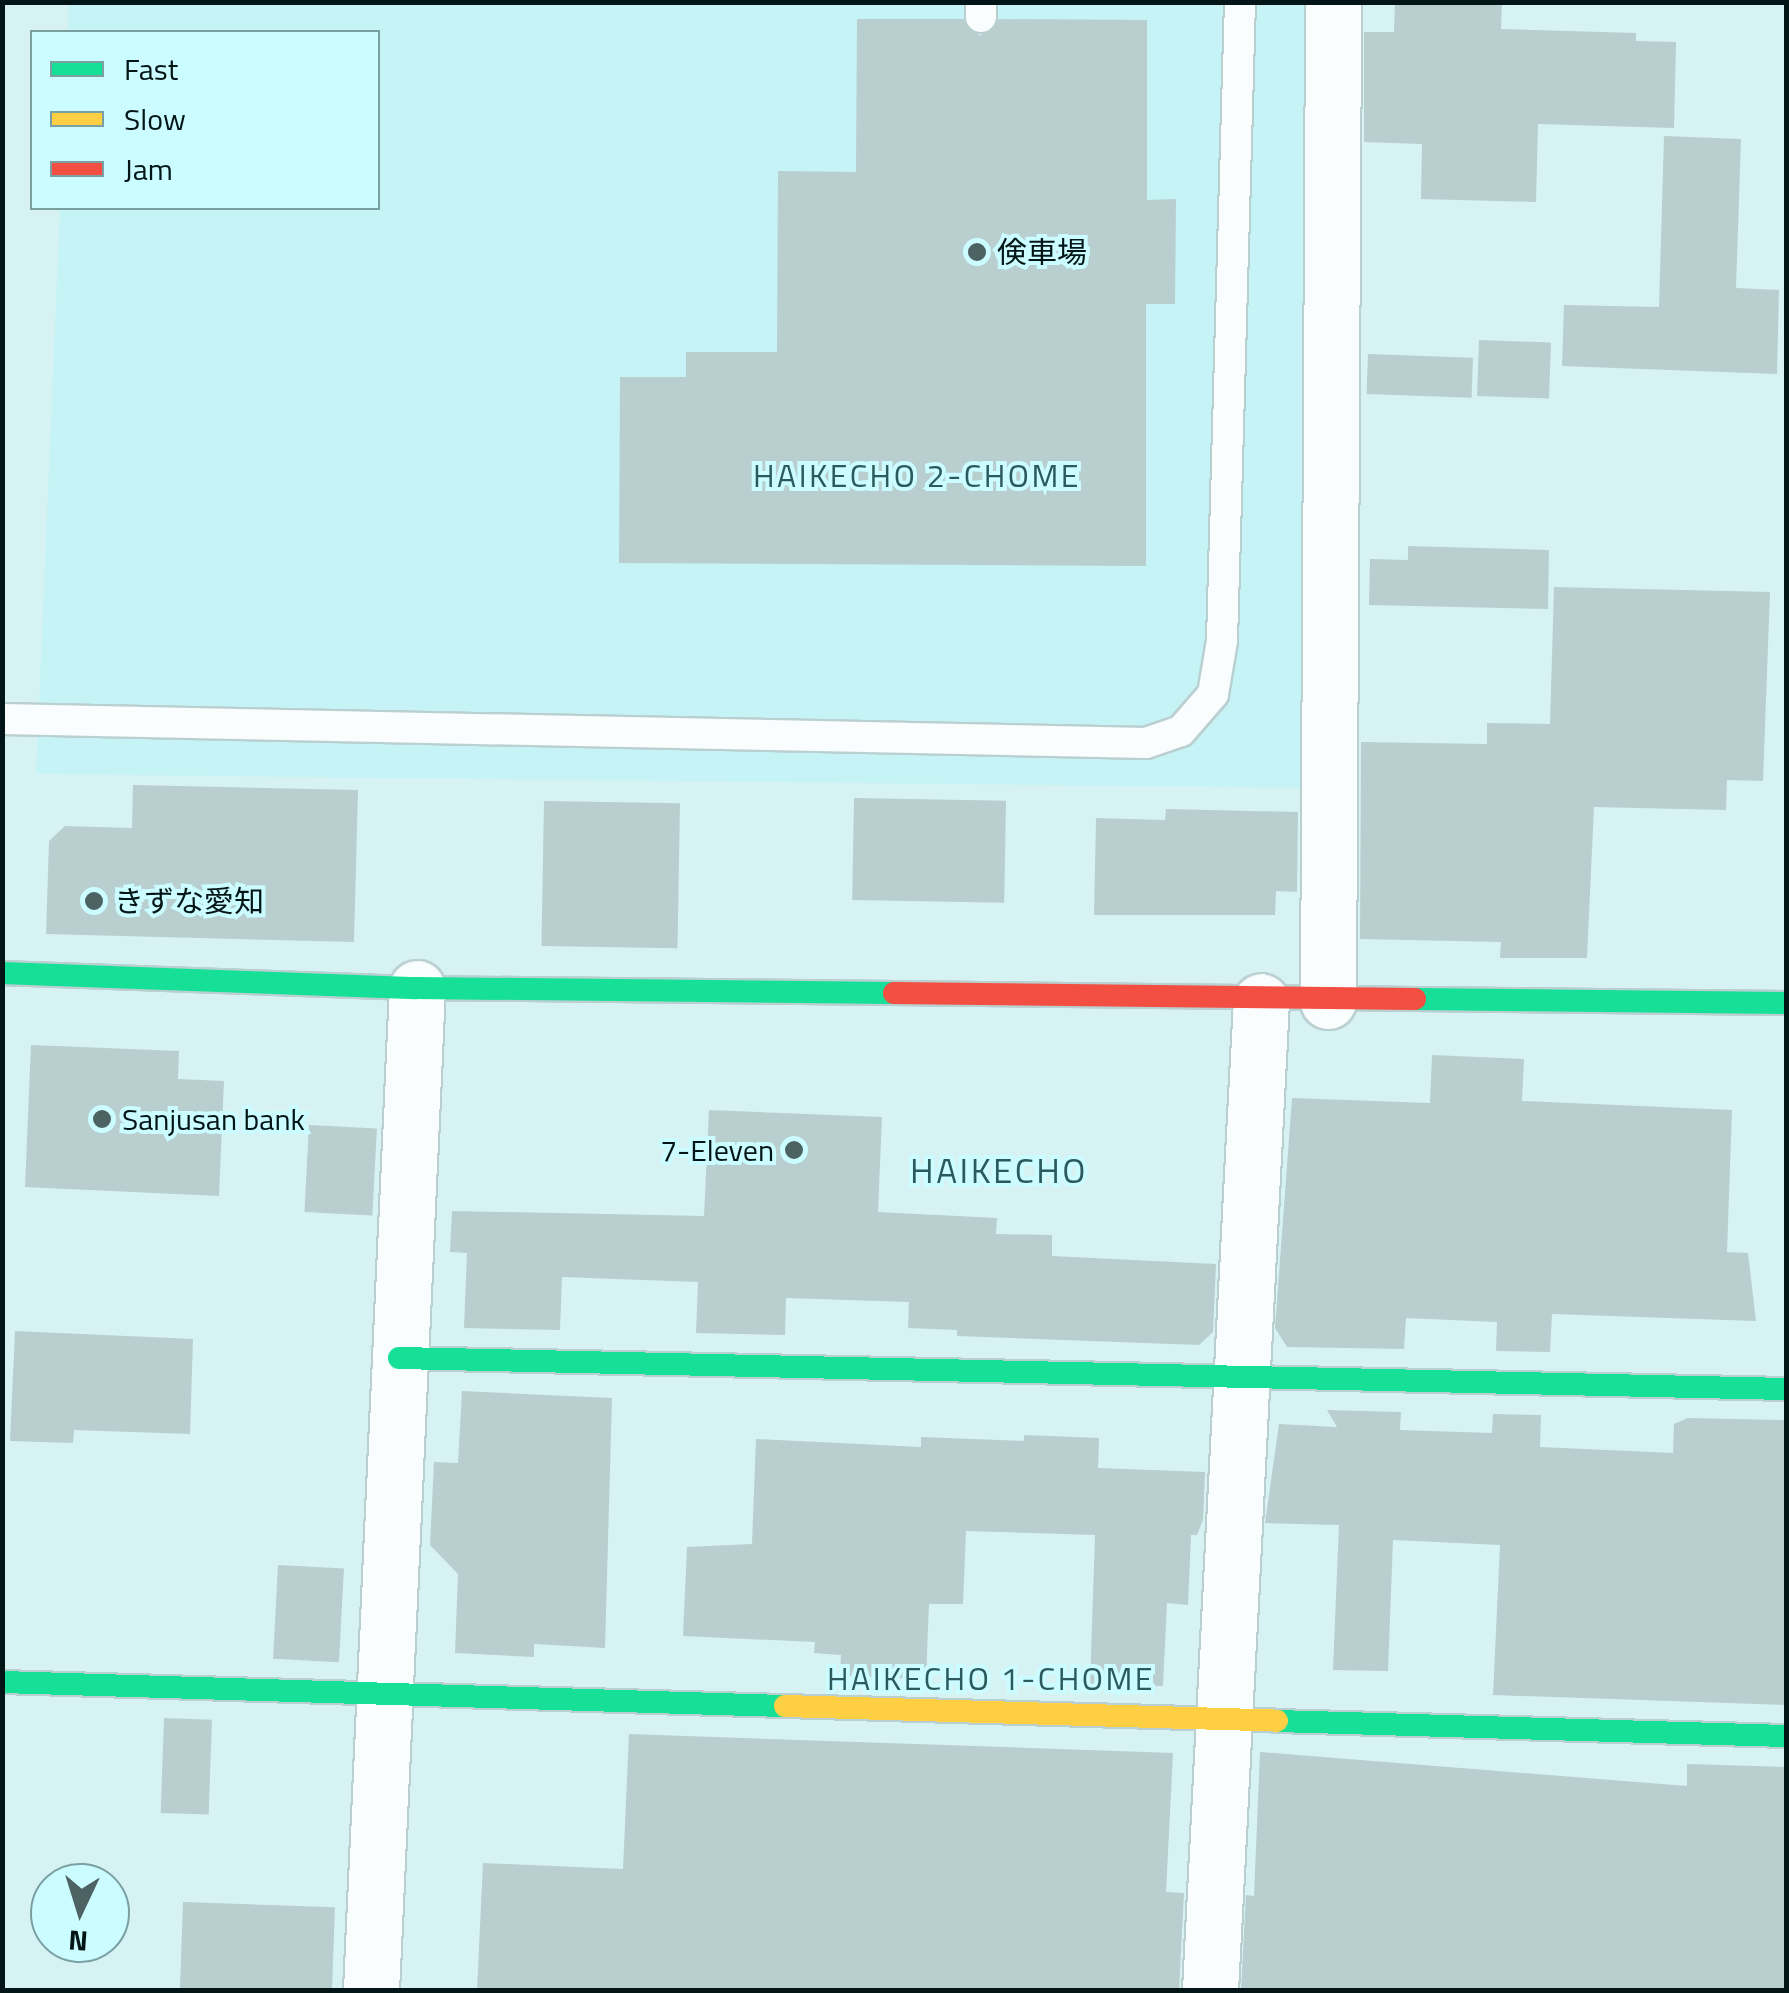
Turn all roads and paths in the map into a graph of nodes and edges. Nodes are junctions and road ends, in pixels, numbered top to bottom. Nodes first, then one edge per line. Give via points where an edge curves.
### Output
1 (1240, 2) edge
2 (1333, 2) edge
3 (2, 719) edge
4 (2, 973) edge
5 (417, 988) junction
6 (1260, 1001) junction
7 (1328, 1002) junction
8 (1786, 1003) edge
9 (399, 1358) junction
10 (1242, 1378) junction
11 (1786, 1390) edge
12 (2, 1682) edge
13 (384, 1693) junction
14 (1224, 1720) junction
15 (1786, 1736) edge
16 (371, 1990) edge
17 (1210, 1990) edge

1 - 3 lane via 1222,641 1213,694 1181,731 1146,743
2 - 7 street
4 - 5 street
5 - 6 street
5 - 9 street
6 - 7 street
6 - 10 street
7 - 8 street
9 - 10 street
9 - 13 street
10 - 11 street
10 - 14 street
12 - 13 street
13 - 14 street
13 - 16 street
14 - 15 street
14 - 17 street

